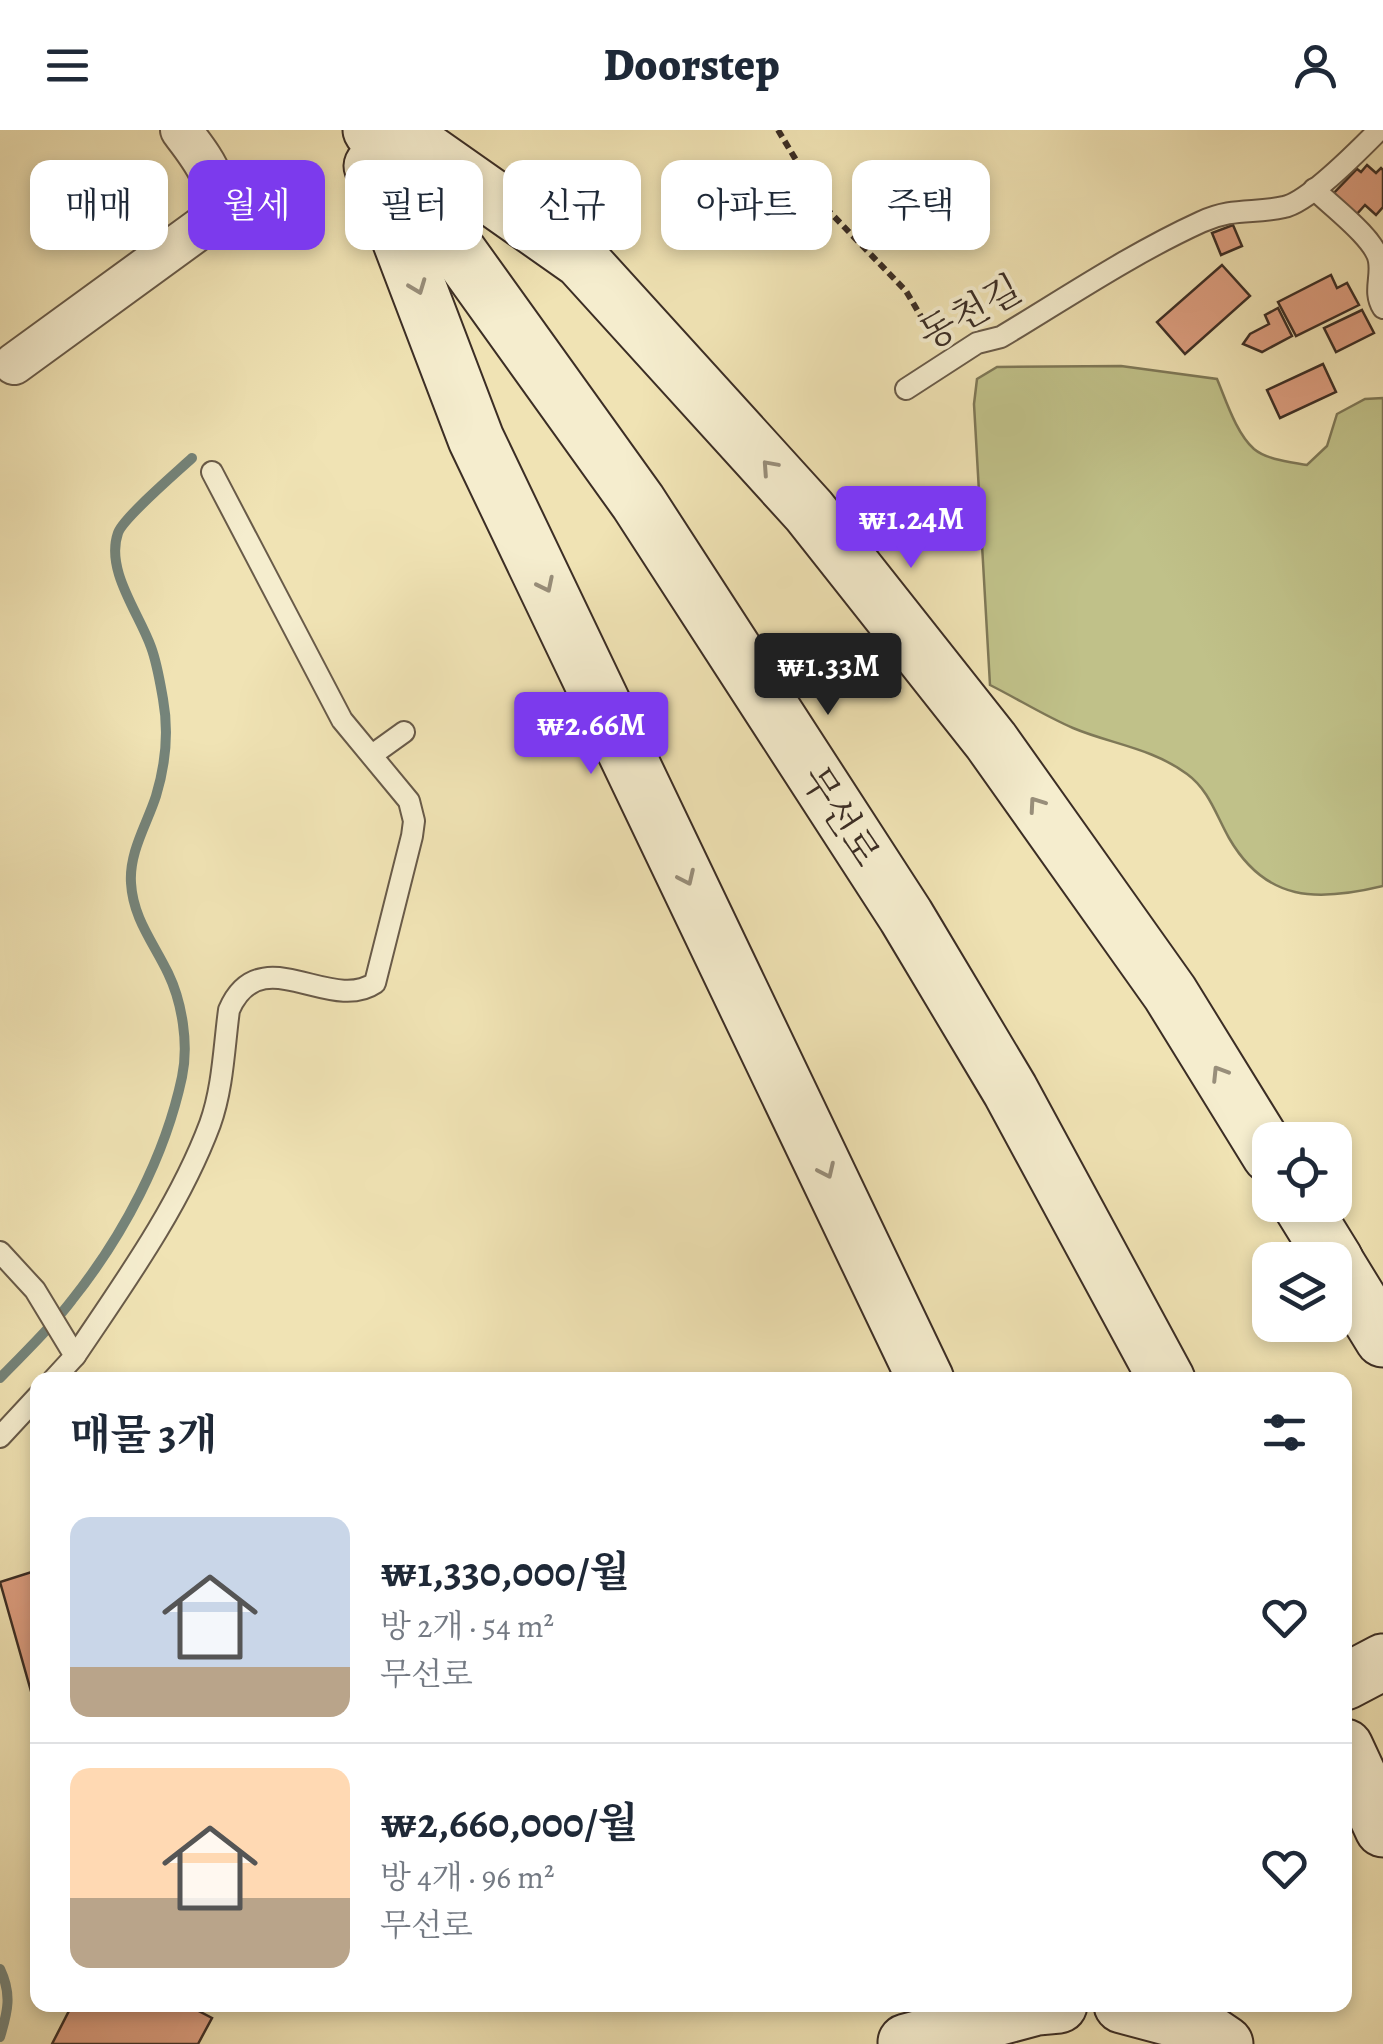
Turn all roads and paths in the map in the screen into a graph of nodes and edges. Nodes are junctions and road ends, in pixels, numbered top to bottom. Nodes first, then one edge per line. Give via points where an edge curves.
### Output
1 (181, 130) edge
2 (359, 130) edge
3 (371, 130) edge
4 (396, 130) edge
5 (778, 130) edge
6 (1379, 130) edge
7 (1314, 190) junction
8 (1383, 308) edge
9 (14, 364) dead end
10 (946, 364) junction
11 (906, 390) dead end
12 (212, 472) dead end
13 (404, 732) dead end
14 (372, 755) junction
15 (1252, 1127) edge
16 (0, 1252) edge
17 (1352, 1288) edge
18 (1383, 1338) edge
19 (71, 1349) junction
20 (57, 1372) edge
21 (922, 1372) edge
22 (1164, 1372) edge
23 (30, 1404) edge
24 (0, 1436) edge
25 (1383, 1662) edge
26 (1352, 1678) edge
27 (1352, 1762) edge
28 (1381, 1824) edge
29 (1011, 2012) edge
30 (1148, 2012) edge
31 (1225, 2012) edge
32 (916, 2030) edge
33 (1225, 2044) edge
34 (1241, 2044) edge

1 - 9 street via 214,178 209,222
2 -> 21 street via 476,439
3 - 22 street, 무선로 via 638,502 906,916
15 -> 4 street via 1170,993 991,741 809,512 581,260
5 - 10 path via 823,205 917,306
6 - 7 lane, 동천길
7 - 8 lane via 1374,246
7 - 10 lane, 동천길 via 1285,207 1200,222
10 - 11 lane, 동천길
12 - 14 lane via 342,720
13 - 14 lane
14 - 19 lane via 409,801 414,820 380,974 356,991 276,977 240,990 229,1010 215,1104 181,1185 135,1266
16 - 19 lane via 35,1290
17 - 18 street
19 - 20 lane
23 - 24 lane
25 - 26 street
27 - 28 street
29 - 32 street
30 - 33 street via 1197,2025
31 - 34 street

